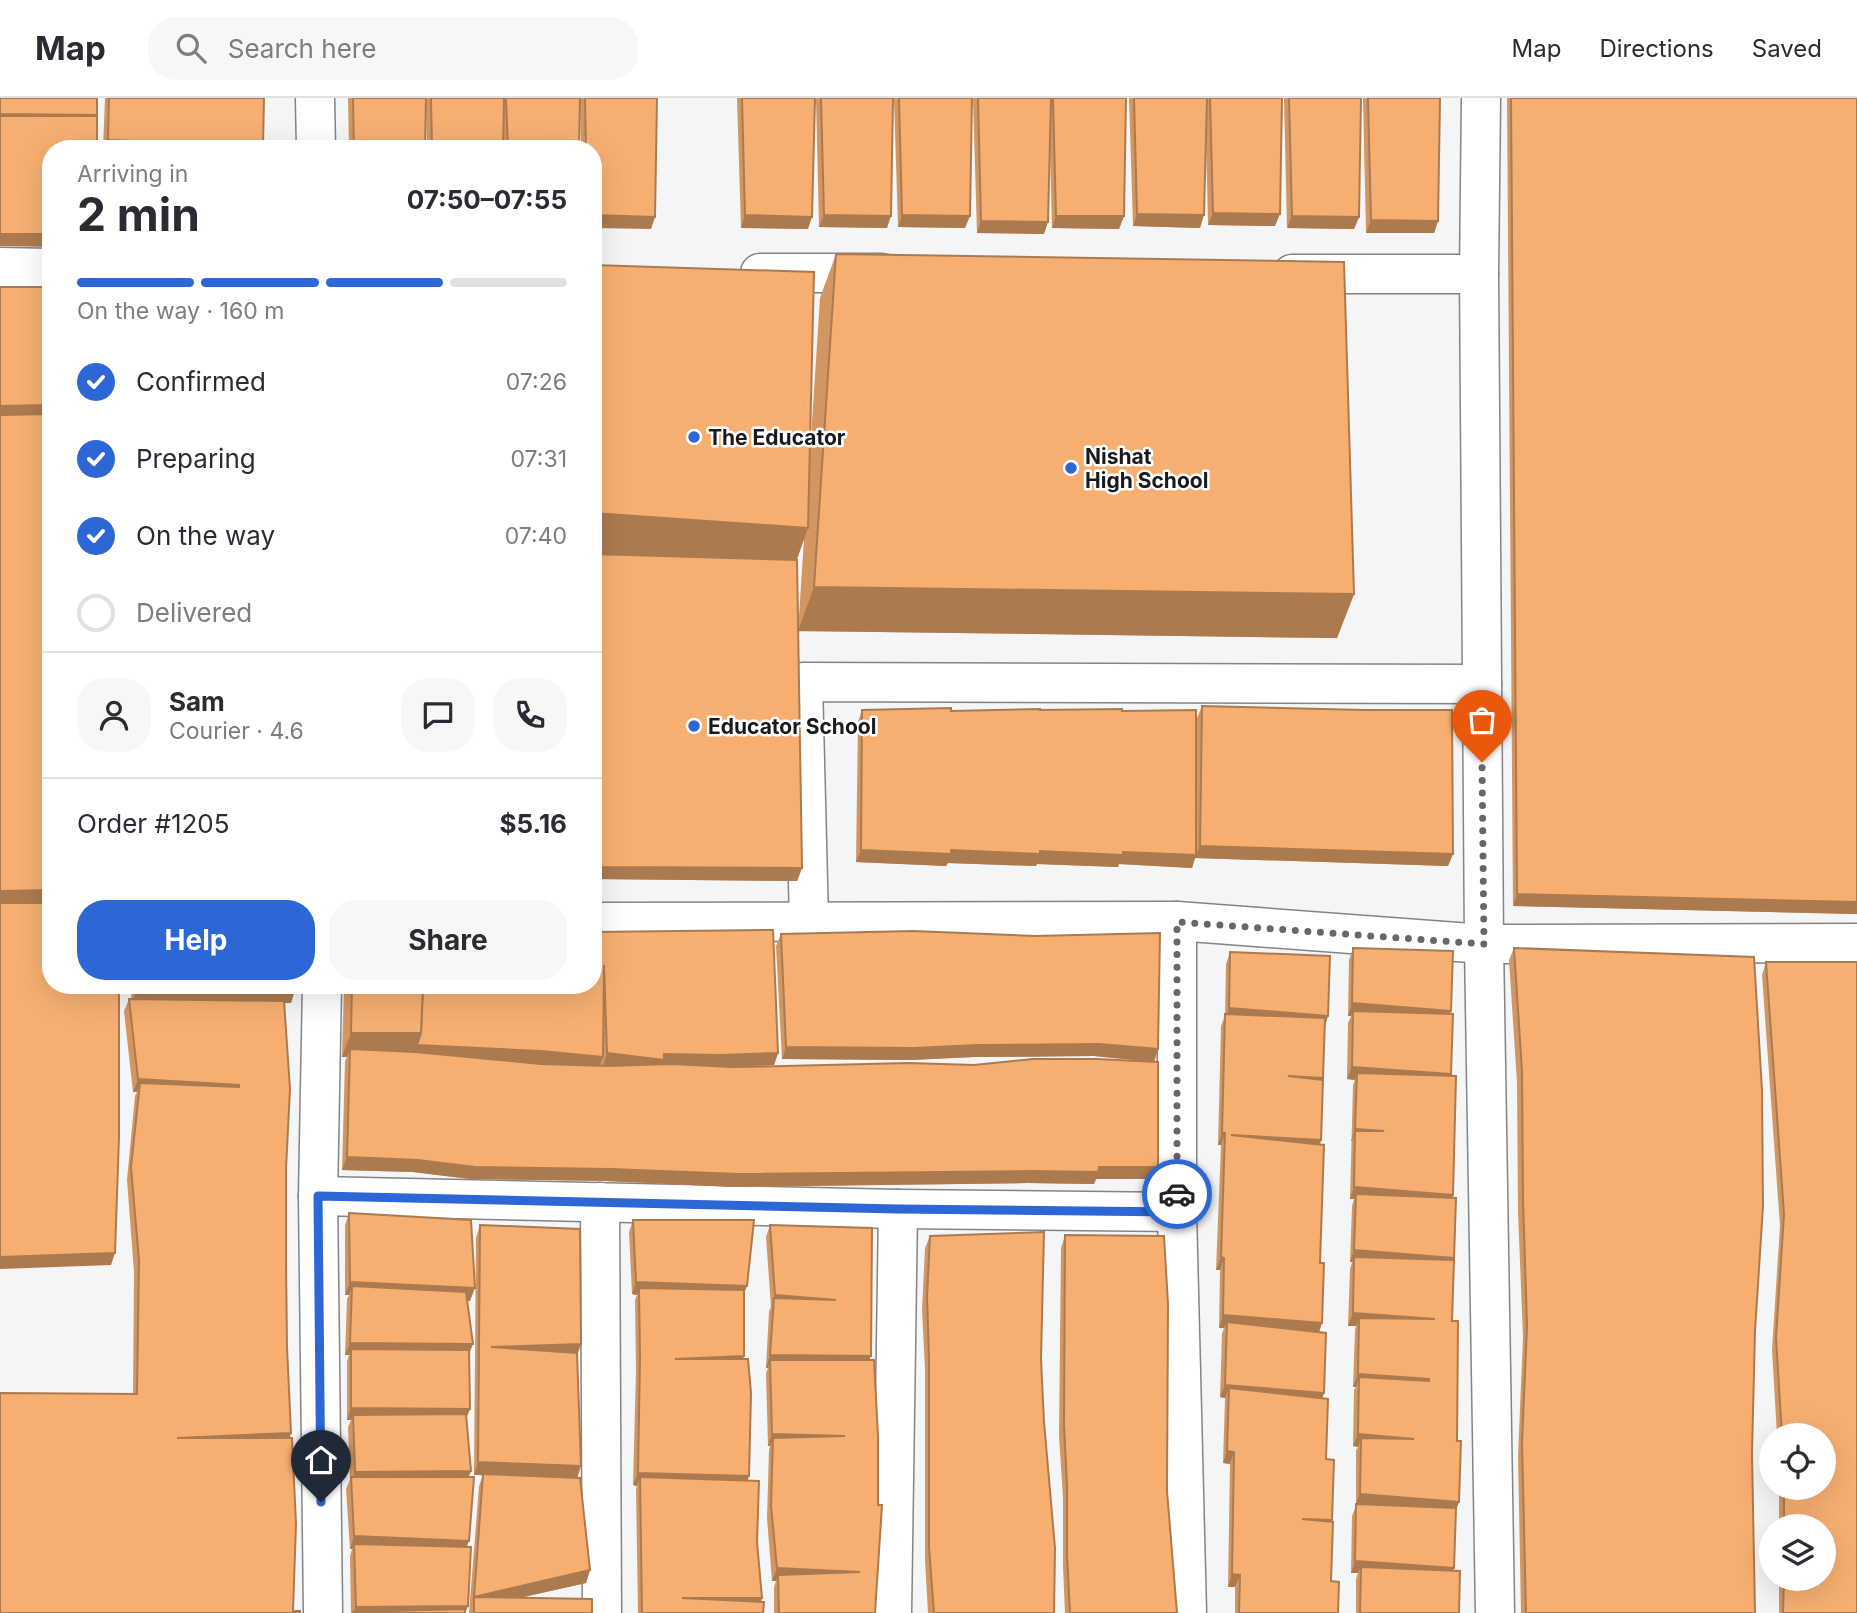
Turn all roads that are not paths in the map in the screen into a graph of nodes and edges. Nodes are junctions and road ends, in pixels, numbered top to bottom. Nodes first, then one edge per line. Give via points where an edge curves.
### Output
1 (315, 98) edge
2 (1481, 98) edge
3 (316, 140) edge
4 (0, 267) edge
5 (42, 268) edge
6 (732, 273) edge
7 (912, 273) edge
8 (1258, 274) edge
9 (1479, 274) junction
10 (1482, 684) junction
11 (602, 922) edge
12 (809, 922) junction
13 (1177, 922) junction
14 (1857, 943) edge
15 (1484, 944) junction
16 (321, 994) edge
17 (318, 1196) junction
18 (600, 1202) junction
19 (898, 1209) junction
20 (1177, 1212) junction
21 (323, 1613) edge
22 (602, 1613) edge
23 (892, 1613) edge
24 (1187, 1613) edge
25 (1495, 1613) edge

1 - 3 street
2 - 9 street
4 - 5 street
6 - 7 street
8 - 9 street
9 - 10 street
10 - 12 street via 803,682
10 - 15 street
11 - 12 street
12 - 13 street
13 - 15 street
13 - 20 street
14 - 15 street
15 - 25 street
16 - 17 street
17 - 18 street
17 - 21 street
18 - 19 street
18 - 22 street
19 - 20 street
19 - 23 street
20 - 24 street

